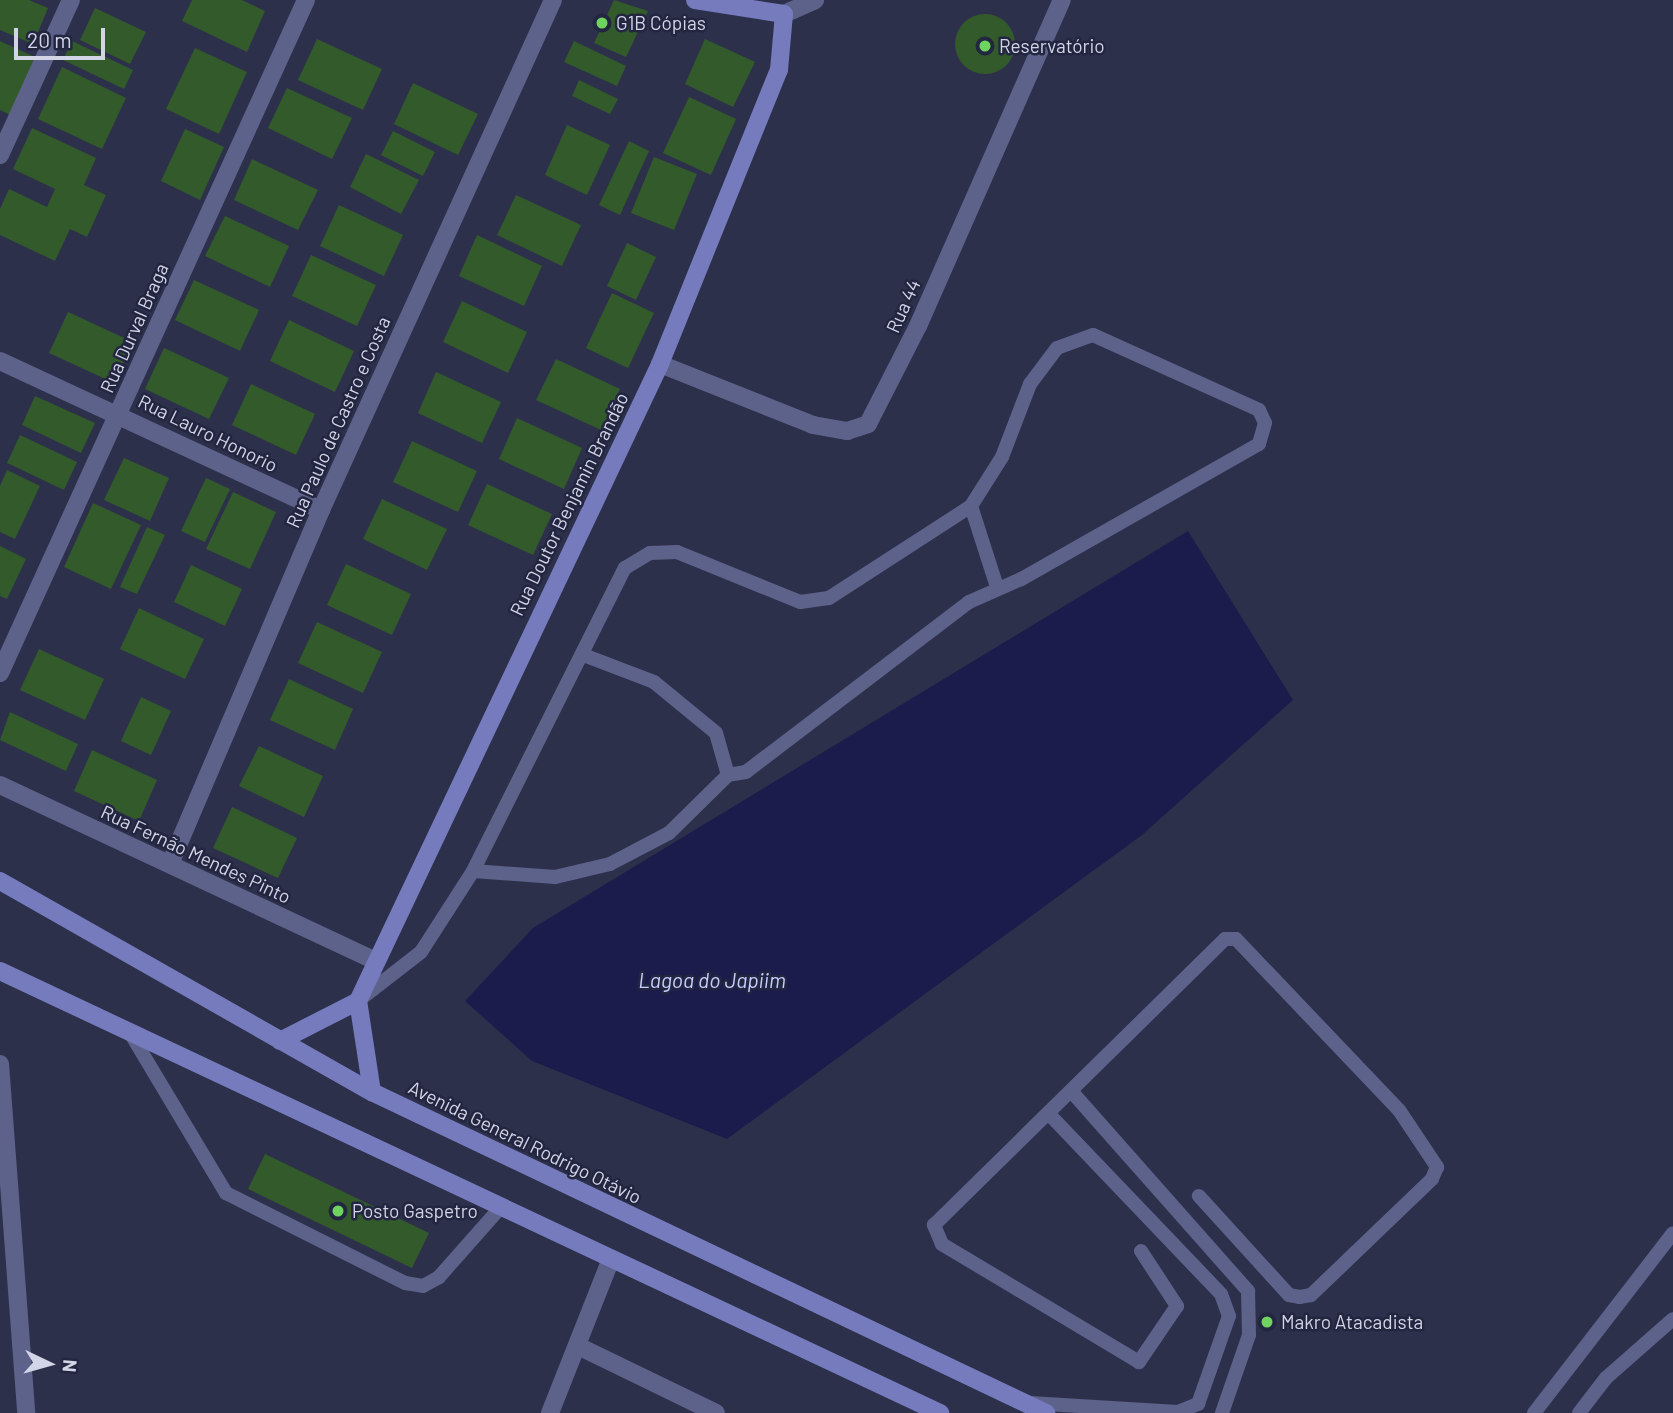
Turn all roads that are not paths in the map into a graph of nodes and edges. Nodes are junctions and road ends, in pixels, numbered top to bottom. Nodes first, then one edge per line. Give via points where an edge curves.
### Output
1 (71, 0) edge
2 (306, 0) edge
3 (553, 0) edge
4 (695, 0) edge
5 (815, 0) edge
6 (1062, 0) edge
7 (784, 14) junction
8 (0, 155) edge
9 (0, 361) edge
10 (660, 364) junction
11 (119, 413) junction
12 (971, 506) junction
13 (321, 510) junction
14 (997, 587) junction
15 (586, 656) junction
16 (0, 673) edge
17 (729, 775) junction
18 (0, 785) edge
19 (170, 864) junction
20 (473, 871) junction
21 (0, 881) edge
22 (375, 961) junction
23 (0, 971) edge
24 (358, 1001) junction
25 (128, 1030) junction
26 (280, 1041) junction
27 (0, 1064) edge
28 (372, 1092) junction
29 (1072, 1092) junction
30 (1049, 1114) junction
31 (1, 1138) edge
32 (1199, 1196) dead end
33 (501, 1208) junction
34 (1673, 1233) edge
35 (1141, 1251) dead end
36 (611, 1259) junction
37 (1673, 1319) edge
38 (580, 1347) junction
39 (1025, 1403) junction
40 (1179, 1412) edge
41 (26, 1413) edge
42 (550, 1413) edge
43 (716, 1413) edge
44 (940, 1413) edge
45 (1046, 1413) edge
46 (1222, 1413) edge
47 (1534, 1413) edge
48 (1579, 1413) edge

1 - 8 street
2 - 11 street, Rua Durval Braga
3 - 13 street, Rua Paulo de Castro e Costa
4 - 7 main road
5 - 7 street
6 - 10 street, Rua 44 via 918,326 868,424 847,431 813,425
7 - 10 main road, Rua Doutor Benjamin Brandão via 771,99
9 - 11 street, Rua Lauro Honorio
10 - 22 main road, Rua Doutor Benjamin Brandão
11 - 13 street, Rua Lauro Honorio
11 - 16 street, Rua Durval Braga
12 - 14 lane
12 - 14 lane via 1002,457 1030,384 1057,348 1093,335 1259,410 1265,423 1259,444 1021,579
12 - 15 lane via 815,604 677,552 650,553 625,568
13 - 19 street, Rua Paulo de Castro e Costa
14 - 17 lane via 746,772
15 - 17 lane via 654,681 716,733
15 - 20 lane
17 - 20 lane via 669,833 610,864 555,877
18 - 19 street, Rua Fernão Mendes Pinto
19 - 22 street, Rua Fernão Mendes Pinto
20 - 24 lane via 421,952
21 - 26 main road, Avenida General Rodrigo Otávio
22 - 24 main road, Rua Doutor Benjamin Brandão
23 - 25 main road
24 - 26 main road
24 - 28 main road
25 - 33 main road
25 - 33 lane via 226,1193 405,1283 423,1286 439,1277
26 - 28 main road, Avenida General Rodrigo Otávio
27 - 31 street
28 - 39 main road, Avenida General Rodrigo Otávio
29 - 30 lane
29 - 32 lane via 1225,939 1236,939 1399,1110 1437,1167 1432,1179 1311,1295 1300,1297 1289,1295
29 - 46 lane via 1248,1291 1249,1335
30 - 35 lane via 934,1225 942,1244 1139,1362 1177,1306
30 - 40 lane via 1221,1294 1229,1316 1226,1339 1198,1404
31 - 41 street
33 - 36 main road
34 - 47 lane
36 - 38 street
36 - 44 main road
37 - 48 lane via 1606,1378
38 - 42 street
38 - 43 street
39 - 40 lane
39 - 45 main road, Avenida General Rodrigo Otávio

